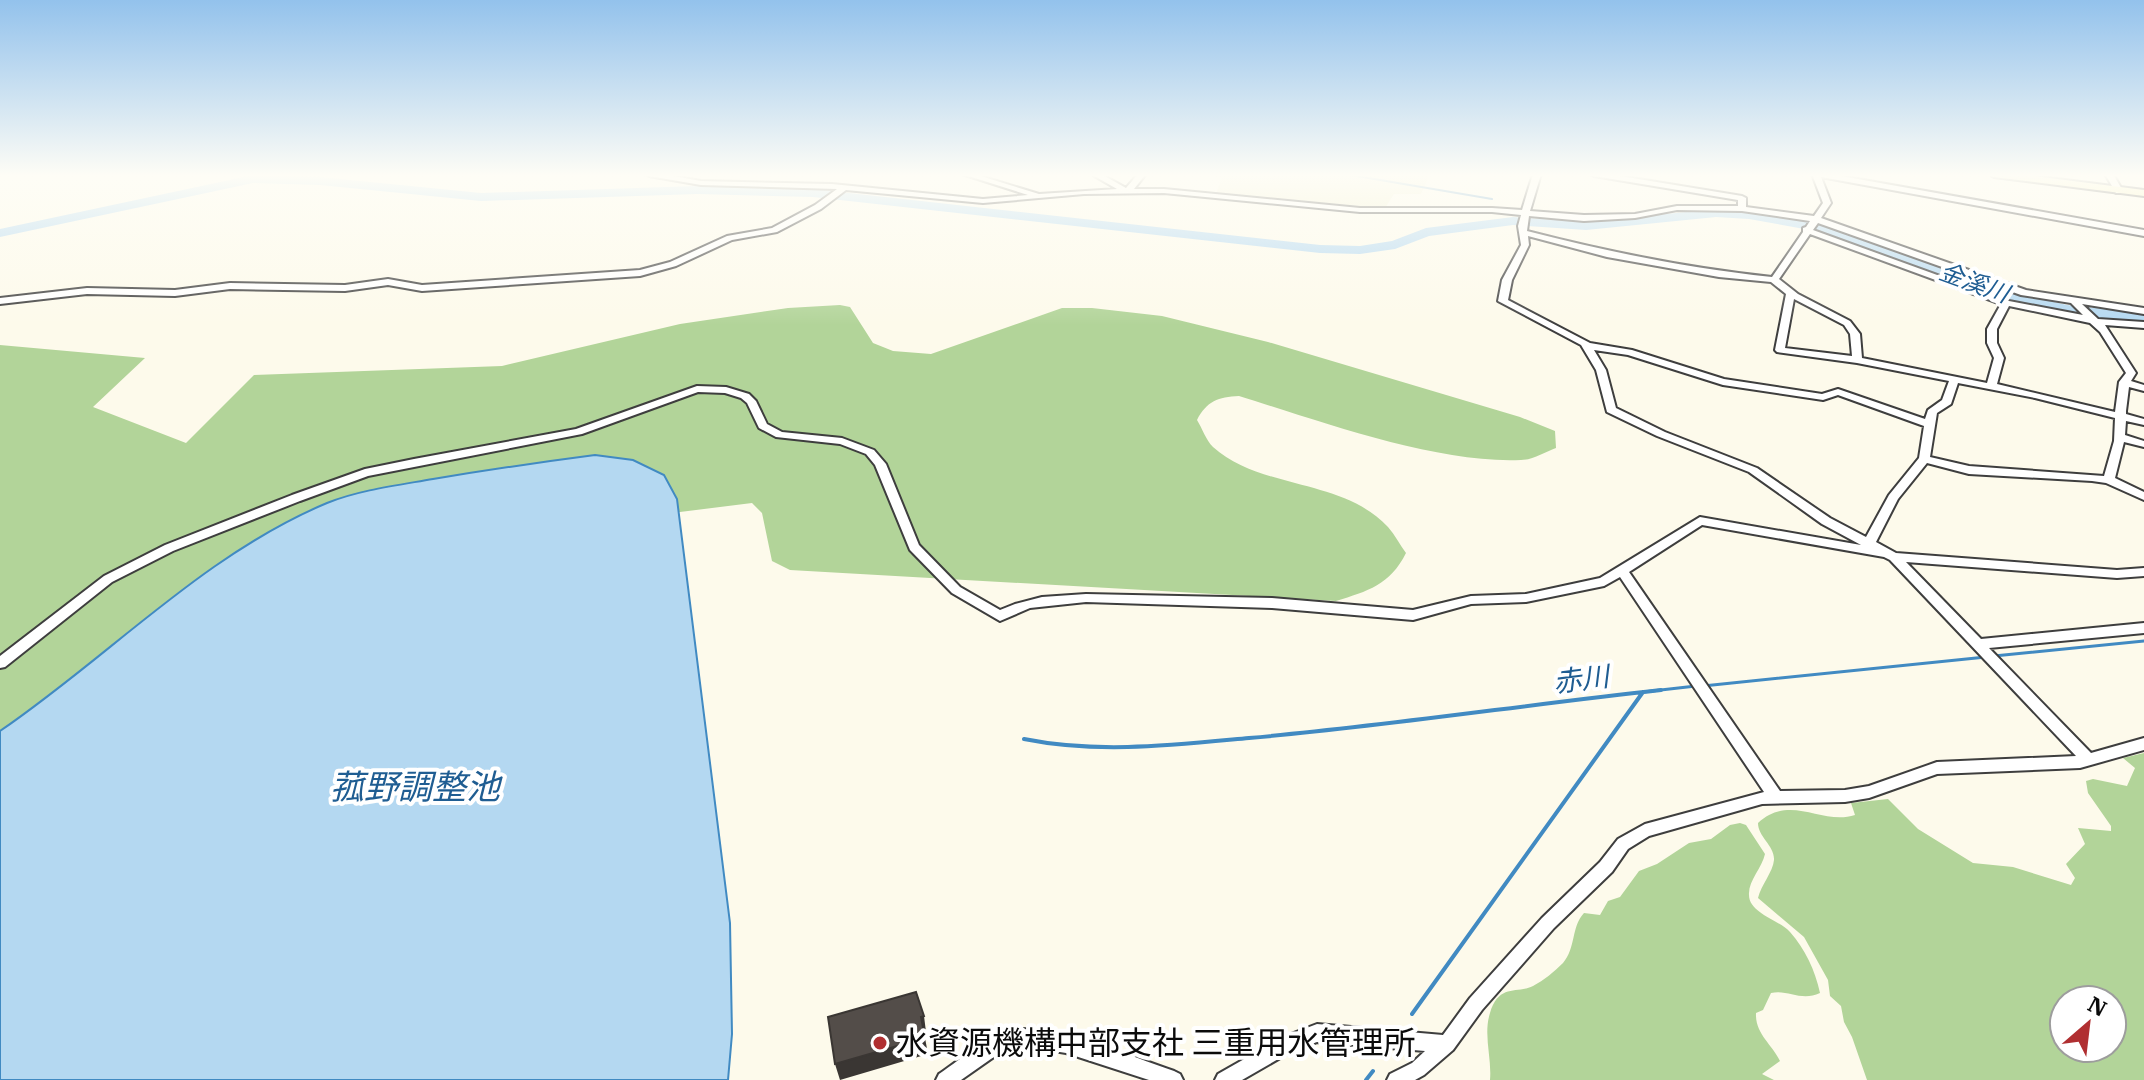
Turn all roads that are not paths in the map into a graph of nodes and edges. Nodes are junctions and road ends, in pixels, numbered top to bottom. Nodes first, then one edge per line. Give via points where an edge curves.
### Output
1 (785, 224) edge
2 (1524, 224) edge
3 (2096, 224) edge
4 (1810, 225) junction
5 (1522, 231) junction
6 (2144, 233) edge
7 (1774, 280) junction
8 (1791, 293) junction
9 (0, 301) edge
10 (2007, 303) junction
11 (2076, 304) junction
12 (2144, 311) edge
13 (2092, 319) junction
14 (2144, 325) edge
15 (1588, 346) junction
16 (1857, 360) junction
17 (1954, 380) junction
18 (2124, 382) junction
19 (1991, 387) junction
20 (2144, 388) edge
21 (2120, 417) junction
22 (2144, 422) edge
23 (1929, 424) junction
24 (2120, 437) junction
25 (2144, 444) edge
26 (1924, 459) junction
27 (2109, 480) junction
28 (2144, 496) edge
29 (1869, 544) junction
30 (1890, 555) junction
31 (1623, 572) junction
32 (2144, 572) edge
33 (2144, 628) edge
34 (1982, 647) junction
35 (0, 663) edge
36 (2144, 744) edge
37 (2088, 759) junction
38 (1776, 797) junction
39 (1447, 1044) junction
40 (945, 1080) edge
41 (1174, 1080) edge
42 (1224, 1080) edge
43 (1396, 1080) edge

1 - 9 street via 632,274 422,288 388,282 345,288 87,291
2 - 5 street
3 - 6 street
4 - 7 street
4 - 10 street
4 - 11 street via 2005,288
5 - 7 street via 1607,254
5 - 15 street via 1525,245 1503,301
7 - 8 street
8 - 16 street via 1847,323 1855,334
8 - 16 street via 1780,350
10 - 13 street
10 - 19 street via 1992,323 1990,339 1999,358
11 - 12 street
11 - 13 street
13 - 14 street
13 - 18 street via 2131,373
15 - 23 street via 1637,354 1723,382 1823,397 1838,392
15 - 29 street via 1601,370 1611,410 1753,470
16 - 17 street
17 - 19 street
17 - 23 street via 1952,394 1935,409
18 - 20 street
18 - 21 street
19 - 21 street
21 - 22 street
21 - 24 street
23 - 26 street
24 - 25 street
24 - 27 street
26 - 27 street via 1969,470
26 - 29 street via 1893,498
27 - 28 street
29 - 30 street
30 - 31 street via 1700,521
30 - 32 street via 2087,573
30 - 34 street
31 - 35 street via 1569,591 1471,600 1413,615 1272,603 1086,598 1060,599 1000,616 956,590 914,547 880,464 870,452 842,441 780,435 763,426 745,396 697,389 578,432 402,464 296,498 118,573
31 - 38 street
33 - 34 street
34 - 37 street
36 - 37 street
37 - 38 street via 1937,768 1869,792
38 - 39 street via 1671,822 1633,837 1548,923
39 - 42 street via 1317,1033
39 - 43 street
40 - 41 street via 1005,1041 1030,1037

